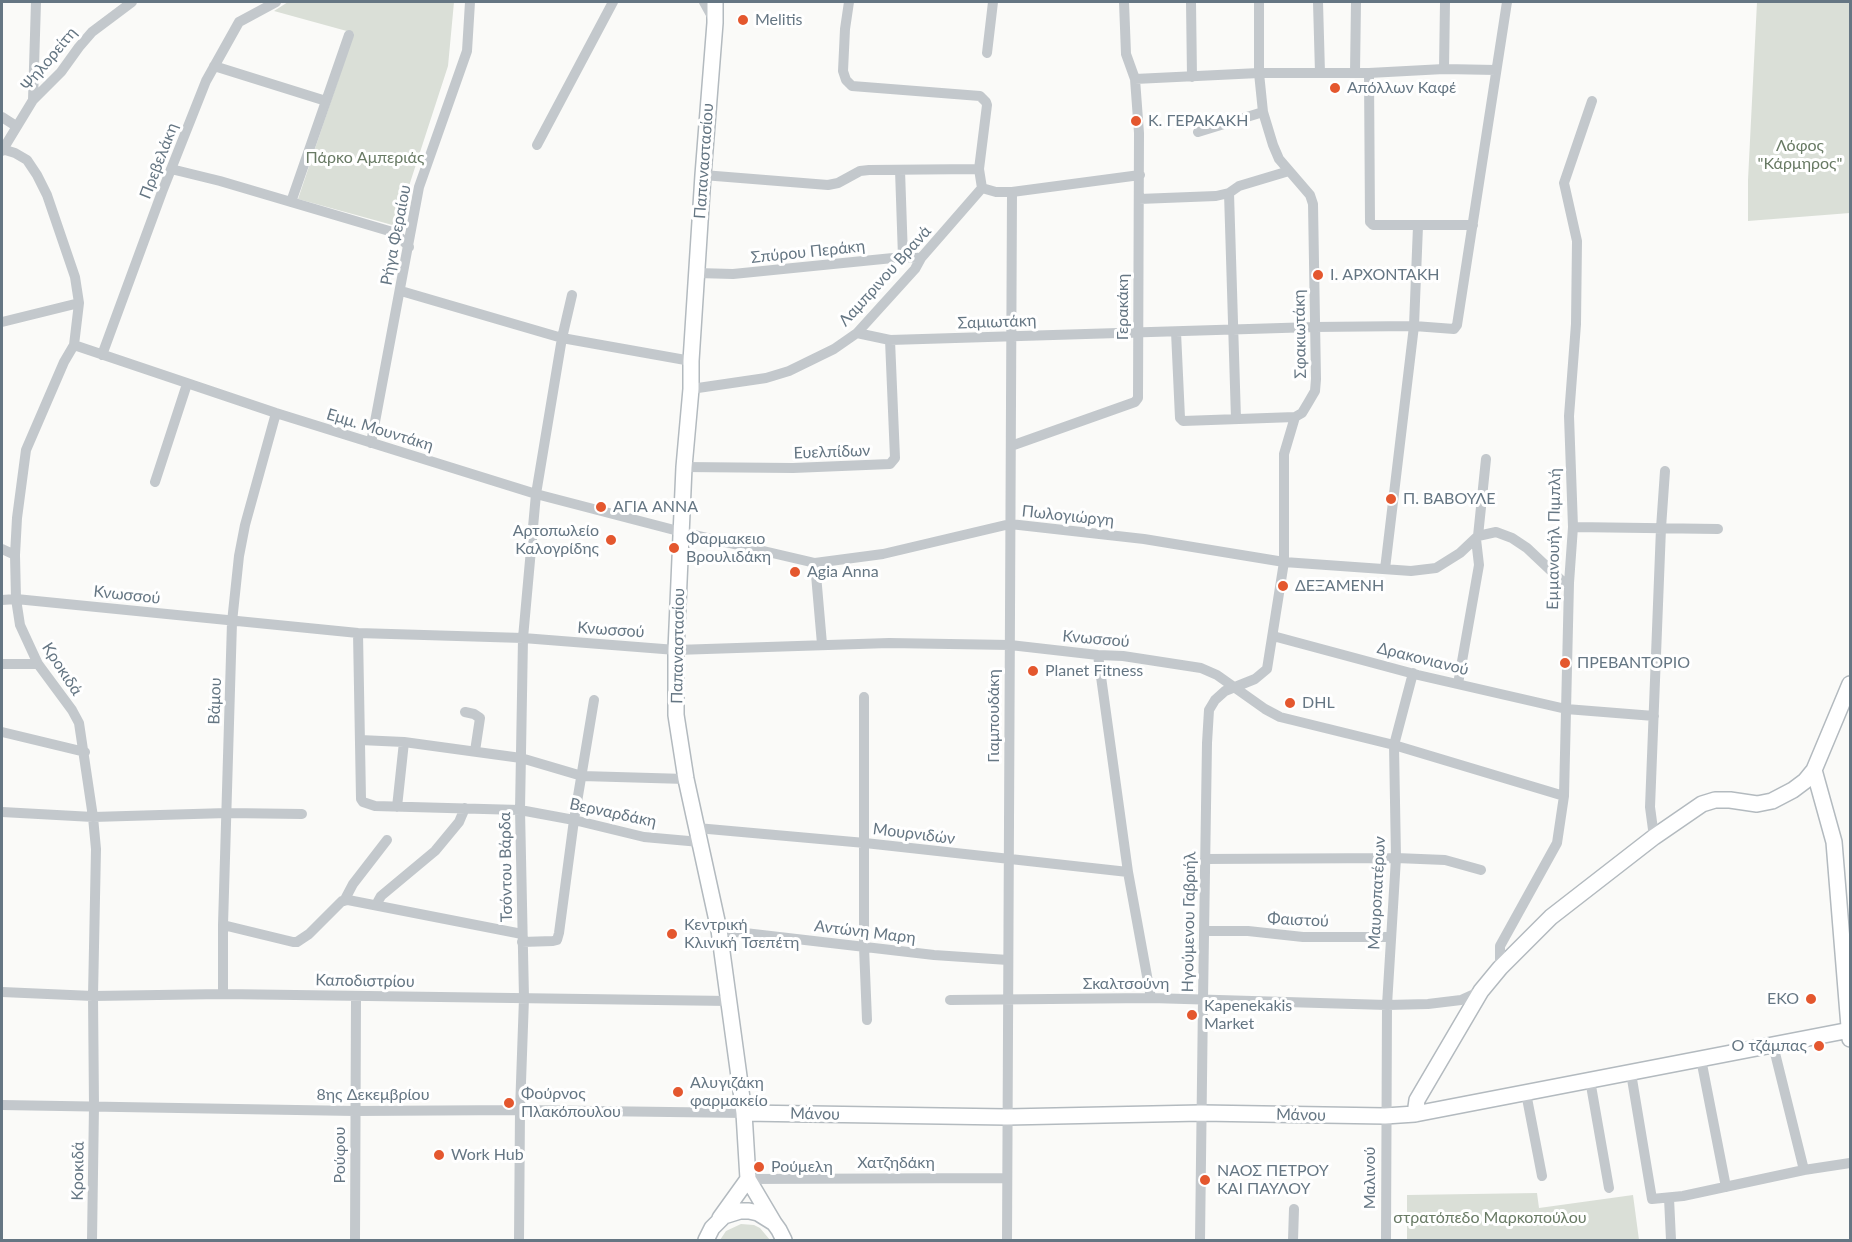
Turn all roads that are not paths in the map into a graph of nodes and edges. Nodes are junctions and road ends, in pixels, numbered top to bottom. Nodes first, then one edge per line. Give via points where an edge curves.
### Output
1 (36, 2) edge
2 (132, 2) edge
3 (276, 2) edge
4 (470, 2) edge
5 (613, 2) edge
6 (704, 2) edge
7 (715, 2) edge
8 (849, 2) edge
9 (993, 2) edge
10 (1124, 2) edge
11 (1191, 2) edge
12 (1259, 2) edge
13 (1318, 2) edge
14 (1356, 2) edge
15 (1445, 2) edge
16 (1507, 2) edge
17 (715, 23) junction
18 (349, 35) dead end
19 (987, 53) dead end
20 (214, 66) junction
21 (1444, 69) junction
22 (1496, 70) junction
23 (1355, 72) junction
24 (1259, 73) junction
25 (1320, 73) junction
26 (1369, 73) junction
27 (1191, 76) junction
28 (1135, 79) junction
29 (33, 100) junction
30 (326, 101) junction
31 (1592, 101) dead end
32 (1263, 112) junction
33 (2, 117) edge
34 (16, 126) junction
35 (1198, 132) dead end
36 (537, 145) dead end
37 (2, 150) edge
38 (171, 169) junction
39 (979, 169) junction
40 (900, 170) junction
41 (1288, 171) junction
42 (703, 175) junction
43 (1140, 175) junction
44 (982, 188) junction
45 (1012, 192) junction
46 (1229, 193) junction
47 (1139, 199) junction
48 (291, 202) junction
49 (1473, 225) junction
50 (1418, 226) junction
51 (409, 247) junction
52 (903, 257) junction
53 (921, 258) junction
54 (697, 273) junction
55 (401, 291) junction
56 (572, 295) dead end
57 (79, 303) junction
58 (2, 322) edge
59 (1414, 326) junction
60 (1314, 327) junction
61 (1234, 331) junction
62 (1138, 332) junction
63 (1176, 332) junction
64 (857, 333) junction
65 (1011, 337) junction
66 (562, 338) junction
67 (890, 340) junction
68 (74, 345) junction
69 (102, 355) junction
70 (691, 361) junction
71 (187, 384) junction
72 (692, 388) junction
73 (276, 413) junction
74 (1294, 417) junction
75 (1236, 419) junction
76 (372, 443) junction
77 (1011, 446) junction
78 (1486, 459) dead end
79 (684, 467) junction
80 (1665, 471) dead end
81 (155, 482) dead end
82 (536, 494) junction
83 (1010, 524) junction
84 (1573, 527) junction
85 (1661, 528) junction
86 (1718, 529) dead end
87 (682, 532) junction
88 (1477, 538) junction
89 (2, 549) edge
90 (15, 555) junction
91 (1284, 562) junction
92 (815, 563) junction
93 (1385, 568) junction
94 (1569, 583) junction
95 (16, 599) junction
96 (2, 600) edge
97 (232, 622) junction
98 (358, 633) junction
99 (1273, 636) junction
100 (523, 638) junction
101 (822, 644) junction
102 (1010, 645) junction
103 (676, 650) junction
104 (1098, 655) junction
105 (2, 664) edge
106 (38, 664) junction
107 (1413, 673) junction
108 (1458, 684) junction
109 (1851, 684) edge
110 (1234, 687) junction
111 (864, 698) dead end
112 (594, 699) dead end
113 (1566, 710) junction
114 (465, 712) dead end
115 (1654, 716) junction
116 (2, 732) edge
117 (360, 740) junction
118 (404, 742) junction
119 (1394, 745) junction
120 (475, 751) junction
121 (85, 752) junction
122 (521, 758) junction
123 (1814, 770) junction
124 (582, 776) junction
125 (686, 779) junction
126 (1564, 796) junction
127 (397, 807) junction
128 (465, 808) junction
129 (520, 810) junction
130 (2, 812) edge
131 (227, 813) junction
132 (302, 814) dead end
133 (93, 817) junction
134 (574, 820) junction
135 (699, 835) junction
136 (1654, 837) junction
137 (387, 840) dead end
138 (865, 843) junction
139 (1396, 858) junction
140 (1205, 859) junction
141 (1009, 860) junction
142 (1482, 870) dead end
143 (1128, 872) junction
144 (344, 900) junction
145 (376, 905) junction
146 (223, 925) junction
147 (719, 930) junction
148 (1204, 931) junction
149 (1391, 937) junction
150 (522, 938) junction
151 (864, 947) junction
152 (1008, 960) junction
153 (1500, 968) junction
154 (1481, 991) junction
155 (2, 992) edge
156 (223, 994) junction
157 (93, 996) junction
158 (356, 997) junction
159 (524, 998) junction
160 (1151, 998) junction
161 (950, 1000) dead end
162 (1008, 1000) junction
163 (1203, 1000) junction
164 (729, 1001) junction
165 (1387, 1005) junction
166 (867, 1020) dead end
167 (1850, 1030) edge
168 (1851, 1039) edge
169 (1773, 1045) junction
170 (1701, 1059) junction
171 (1631, 1073) junction
172 (1590, 1080) junction
173 (1526, 1093) junction
174 (2, 1106) edge
175 (94, 1106) junction
176 (520, 1110) junction
177 (355, 1111) junction
178 (744, 1113) junction
179 (1201, 1113) junction
180 (1415, 1114) junction
181 (1385, 1116) junction
182 (1007, 1117) junction
183 (1851, 1163) edge
184 (1804, 1170) junction
185 (1542, 1176) dead end
186 (1007, 1178) junction
187 (748, 1179) junction
188 (1726, 1187) junction
189 (1609, 1188) dead end
190 (1669, 1198) junction
191 (1294, 1209) dead end
192 (717, 1221) junction
193 (774, 1223) junction
194 (92, 1240) edge
195 (355, 1240) edge
196 (519, 1240) edge
197 (706, 1240) edge
198 (784, 1240) edge
199 (1007, 1240) edge
200 (1200, 1240) edge
201 (1293, 1240) edge
202 (1386, 1240) edge
203 (1671, 1240) edge

1 - 29 street
2 - 29 street, Ψηλορείτη via 92,32
3 - 20 street, Πρεβελάκη via 239,22
4 - 51 street, Ρήγα Φεραίου via 467,51 419,187
5 - 36 street
6 - 17 street
7 - 17 street, Παπαναστασίου
8 - 39 street via 843,70 846,80 852,86 980,96 987,105
9 - 19 street
10 - 28 street, Γερακάκη via 1126,54
11 - 27 street
12 - 24 street, Σφακιωτάκη
13 - 25 street
14 - 23 street
15 - 21 street
16 - 22 street
17 - 42 street, Παπαναστασίου
18 - 30 street
20 - 30 street
20 - 38 street, Πρεβελάκη
21 - 22 street
21 - 26 street
22 - 49 street
23 - 25 street
23 - 26 street
24 - 25 street
24 - 27 street
24 - 32 street, Σφακιωτάκη
26 - 50 street via 1370,222
27 - 28 street
28 - 43 street, Γερακάκη
29 - 34 street, Ψηλορείτη
30 - 48 street
31 - 84 street, Εµµανουήλ Πιµπλή via 1564,183 1577,240 1569,416
32 - 35 street
32 - 41 street, Σφακιωτάκη via 1273,145
33 - 34 street
34 - 37 street, Ψηλορείτη
37 - 57 street, Κροκιδά via 27,160 37,175 75,277
38 - 48 street
38 - 69 street, Πρεβελάκη
39 - 40 street
39 - 44 street
40 - 42 street via 860,171 828,185
40 - 52 street
41 - 46 street via 1239,186
41 - 60 street, Σφακιωτάκη via 1310,195 1313,204
42 - 54 street, Παπαναστασίου
43 - 45 street
43 - 47 street, Γερακάκη
44 - 45 street
44 - 53 street, Λαμπρινου Βρανά
45 - 65 street, Γιαμπουδάκη
46 - 47 street
46 - 61 street
47 - 62 street, Γερακάκη
48 - 51 street via 396,234
49 - 50 street
49 - 59 street, Σαμιωτάκη via 1456,327
50 - 59 street
51 - 55 street, Ρήγα Φεραίου
52 - 53 street, Σπύρου Περάκη
52 - 54 street, Σπύρου Περάκη via 733,274
53 - 64 street, Λαμπρινου Βρανά
54 - 70 street, Παπαναστασίου
55 - 66 street
55 - 76 street, Ρήγα Φεραίου
56 - 66 street, Τσόντου Βάρδα
57 - 58 street
57 - 68 street, Κροκιδά
59 - 60 street, Σαμιωτάκη
59 - 93 street
60 - 61 street, Σαμιωτάκη
60 - 74 street, Σφακιωτάκη via 1315,391 1302,413
61 - 63 street, Σαμιωτάκη
61 - 75 street
62 - 63 street, Σαμιωτάκη
62 - 65 street, Σαμιωτάκη
62 - 77 street, Γερακάκη via 1135,402
63 - 75 street via 1180,418
64 - 67 street, Σαμιωτάκη
64 - 72 street, Λαμπρινου Βρανά via 789,371
65 - 67 street, Σαμιωτάκη
65 - 77 street, Γιαμπουδάκη
66 - 70 street
66 - 82 street, Τσόντου Βάρδα
67 - 79 street, Ευελπίδων via 895,458 890,464
68 - 69 street, Εμμ. Μουντάκη
68 - 90 street, Κροκιδά via 26,450
69 - 71 street, Εμμ. Μουντάκη
70 - 72 street, Παπαναστασίου
71 - 73 street, Εμμ. Μουντάκη
71 - 81 street
72 - 79 street, Παπαναστασίου
73 - 76 street, Εμμ. Μουντάκη
73 - 97 street, Βάμου via 245,525
74 - 75 street
74 - 91 street, Σφακιωτάκη via 1284,454
76 - 82 street, Εμμ. Μουντάκη
77 - 83 street, Γιαμπουδάκη
78 - 88 street
79 - 87 street, Παπαναστασίου
80 - 85 street
82 - 87 street, Εμμ. Μουντάκη
82 - 100 street, Τσόντου Βάρδα
83 - 91 street, Πωλογιώργη via 1144,539
83 - 92 street, Πωλογιώργη via 883,555
83 - 102 street, Γιαμπουδάκη
84 - 85 street
84 - 94 street, Εµµανουήλ Πιµπλή
85 - 86 street
85 - 115 street
87 - 92 street, Πωλογιώργη
87 - 103 street, Παπαναστασίου
88 - 93 street, Πωλογιώργη via 1436,568
88 - 94 street via 1496,532 1512,538
88 - 108 street via 1479,566
89 - 90 street
90 - 95 street, Κροκιδά
91 - 93 street, Πωλογιώργη
91 - 99 street, Σφακιωτάκη
92 - 101 street
94 - 113 street, Εµµανουήλ Πιµπλή
95 - 96 street, Κνωσσού
95 - 97 street, Κνωσσού
95 - 106 street, Κροκιδά via 20,625
97 - 98 street, Κνωσσού
97 - 131 street, Βάμου
98 - 100 street, Κνωσσού
98 - 117 street
99 - 107 street, Δρακονιανού
99 - 110 street, Σφακιωτάκη via 1267,669 1255,680
100 - 103 street, Κνωσσού
100 - 122 street, Τσόντου Βάρδα
101 - 102 street, Κνωσσού
101 - 103 street, Κνωσσού
102 - 104 street, Κνωσσού
102 - 141 street, Γιαμπουδάκη
103 - 125 street, Παπαναστασίου via 676,715
104 - 110 street, Κνωσσού via 1201,668
104 - 143 street
105 - 106 street
106 - 121 street, Κροκιδά via 79,723
107 - 108 street, Δρακονιανού
107 - 119 street, Μαυροπατέρων
108 - 113 street, Δρακονιανού
109 - 123 street
110 - 119 street, Κνωσσού via 1280,717
110 - 140 street, Ηγούμενου Γαβριήλ via 1215,700 1209,710
111 - 138 street
112 - 124 street
113 - 115 street, Δρακονιανού
113 - 126 street, Εµµανουήλ Πιµπλή
114 - 120 street via 480,718
115 - 136 street via 1650,807
116 - 121 street
117 - 118 street
117 - 127 street, Βερναρδάκη via 361,799 375,806
118 - 120 street
118 - 127 street
119 - 126 street, Κνωσσού
119 - 139 street, Μαυροπατέρων
120 - 122 street
121 - 133 street, Κροκιδά
122 - 124 street
122 - 129 street, Τσόντου Βάρδα
123 - 136 street via 1793,790 1772,801 1757,804 1715,800 1702,804
123 - 167 street via 1834,842
124 - 125 street
124 - 134 street
125 - 135 street, Παπαναστασίου
126 - 153 street, Εµµανουήλ Πιµπλή via 1557,843 1500,946
127 - 128 street, Βερναρδάκη
128 - 129 street, Βερναρδάκη
128 - 145 street via 459,822 435,851 381,896
129 - 134 street, Βερναρδάκη
129 - 150 street, Τσόντου Βάρδα
130 - 133 street
131 - 132 street
131 - 133 street
131 - 146 street, Βάμου
133 - 157 street, Κροκιδά
134 - 135 street, Βερναρδάκη via 644,837
134 - 150 street via 557,940
135 - 138 street, Μουρνιδών
135 - 147 street, Παπαναστασίου
136 - 153 street via 1551,917
137 - 144 street
138 - 141 street, Μουρνιδών
138 - 151 street
139 - 140 street
139 - 142 street via 1445,860
139 - 149 street, Μαυροπατέρων
140 - 148 street, Ηγούμενου Γαβριήλ
141 - 143 street, Μουρνιδών
141 - 152 street, Γιαμπουδάκη
143 - 160 street
144 - 145 street
144 - 146 street via 297,942
145 - 150 street
146 - 156 street, Βάμου
147 - 151 street, Αντώνη Μαρη
147 - 164 street, Παπαναστασίου
148 - 149 street, Φαιστού
148 - 163 street, Ηγούμενου Γαβριήλ
149 - 165 street, Μαυροπατέρων
150 - 159 street, Τσόντου Βάρδα
151 - 152 street, Αντώνη Μαρη
151 - 166 street
152 - 162 street, Γιαμπουδάκη
153 - 154 street
154 - 165 street, Σκαλτσούνη via 1461,1000
154 - 180 street via 1417,1100
155 - 157 street, Καποδιστρίου
156 - 157 street, Καποδιστρίου
156 - 158 street, Καποδιστρίου
157 - 175 street, Κροκιδά
158 - 159 street, Καποδιστρίου
158 - 177 street, Ρούφου
159 - 164 street, Καποδιστρίου
159 - 176 street, Τσόντου Βάρδα
160 - 162 street, Σκαλτσούνη
160 - 163 street, Σκαλτσούνη
161 - 162 street, Σκαλτσούνη
162 - 182 street, Γιαμπουδάκη
163 - 165 street, Σκαλτσούνη
163 - 179 street, Ηγούμενου Γαβριήλ
164 - 178 street, Παπαναστασίου
165 - 181 street, Μαυροπατέρων
167 - 168 street
167 - 169 street, Μάνου
169 - 170 street, Μάνου
169 - 184 street
170 - 171 street, Μάνου
170 - 188 street
171 - 172 street, Μάνου
171 - 190 street via 1652,1199
172 - 173 street, Μάνου
172 - 189 street
173 - 180 street, Μάνου
173 - 185 street
174 - 175 street, 8ης Δεκεμβρίου
175 - 177 street, 8ης Δεκεμβρίου
175 - 194 street, Κροκιδά
176 - 177 street, 8ης Δεκεμβρίου
176 - 178 street, 8ης Δεκεμβρίου
176 - 196 street, Τσόντου Βάρδα
177 - 195 street, Ρούφου
178 - 182 street, Μάνου
178 - 187 street, Παπαναστασίου
179 - 181 street, Μάνου
179 - 182 street, Μάνου
179 - 200 street, Ηγούμενου Γαβριήλ
180 - 181 street, Μάνου
181 - 202 street, Μαλινού
182 - 186 street, Γιαμπουδάκη
183 - 184 street
184 - 188 street
186 - 187 street, Χατζηδάκη
186 - 199 street, Γιαμπουδάκη
187 - 192 street
187 - 193 street, Παπαναστασίου
188 - 190 street
190 - 203 street
191 - 201 street
192 - 193 street via 732,1213 749,1211
192 - 197 street
193 - 198 street, Παπαναστασίου

